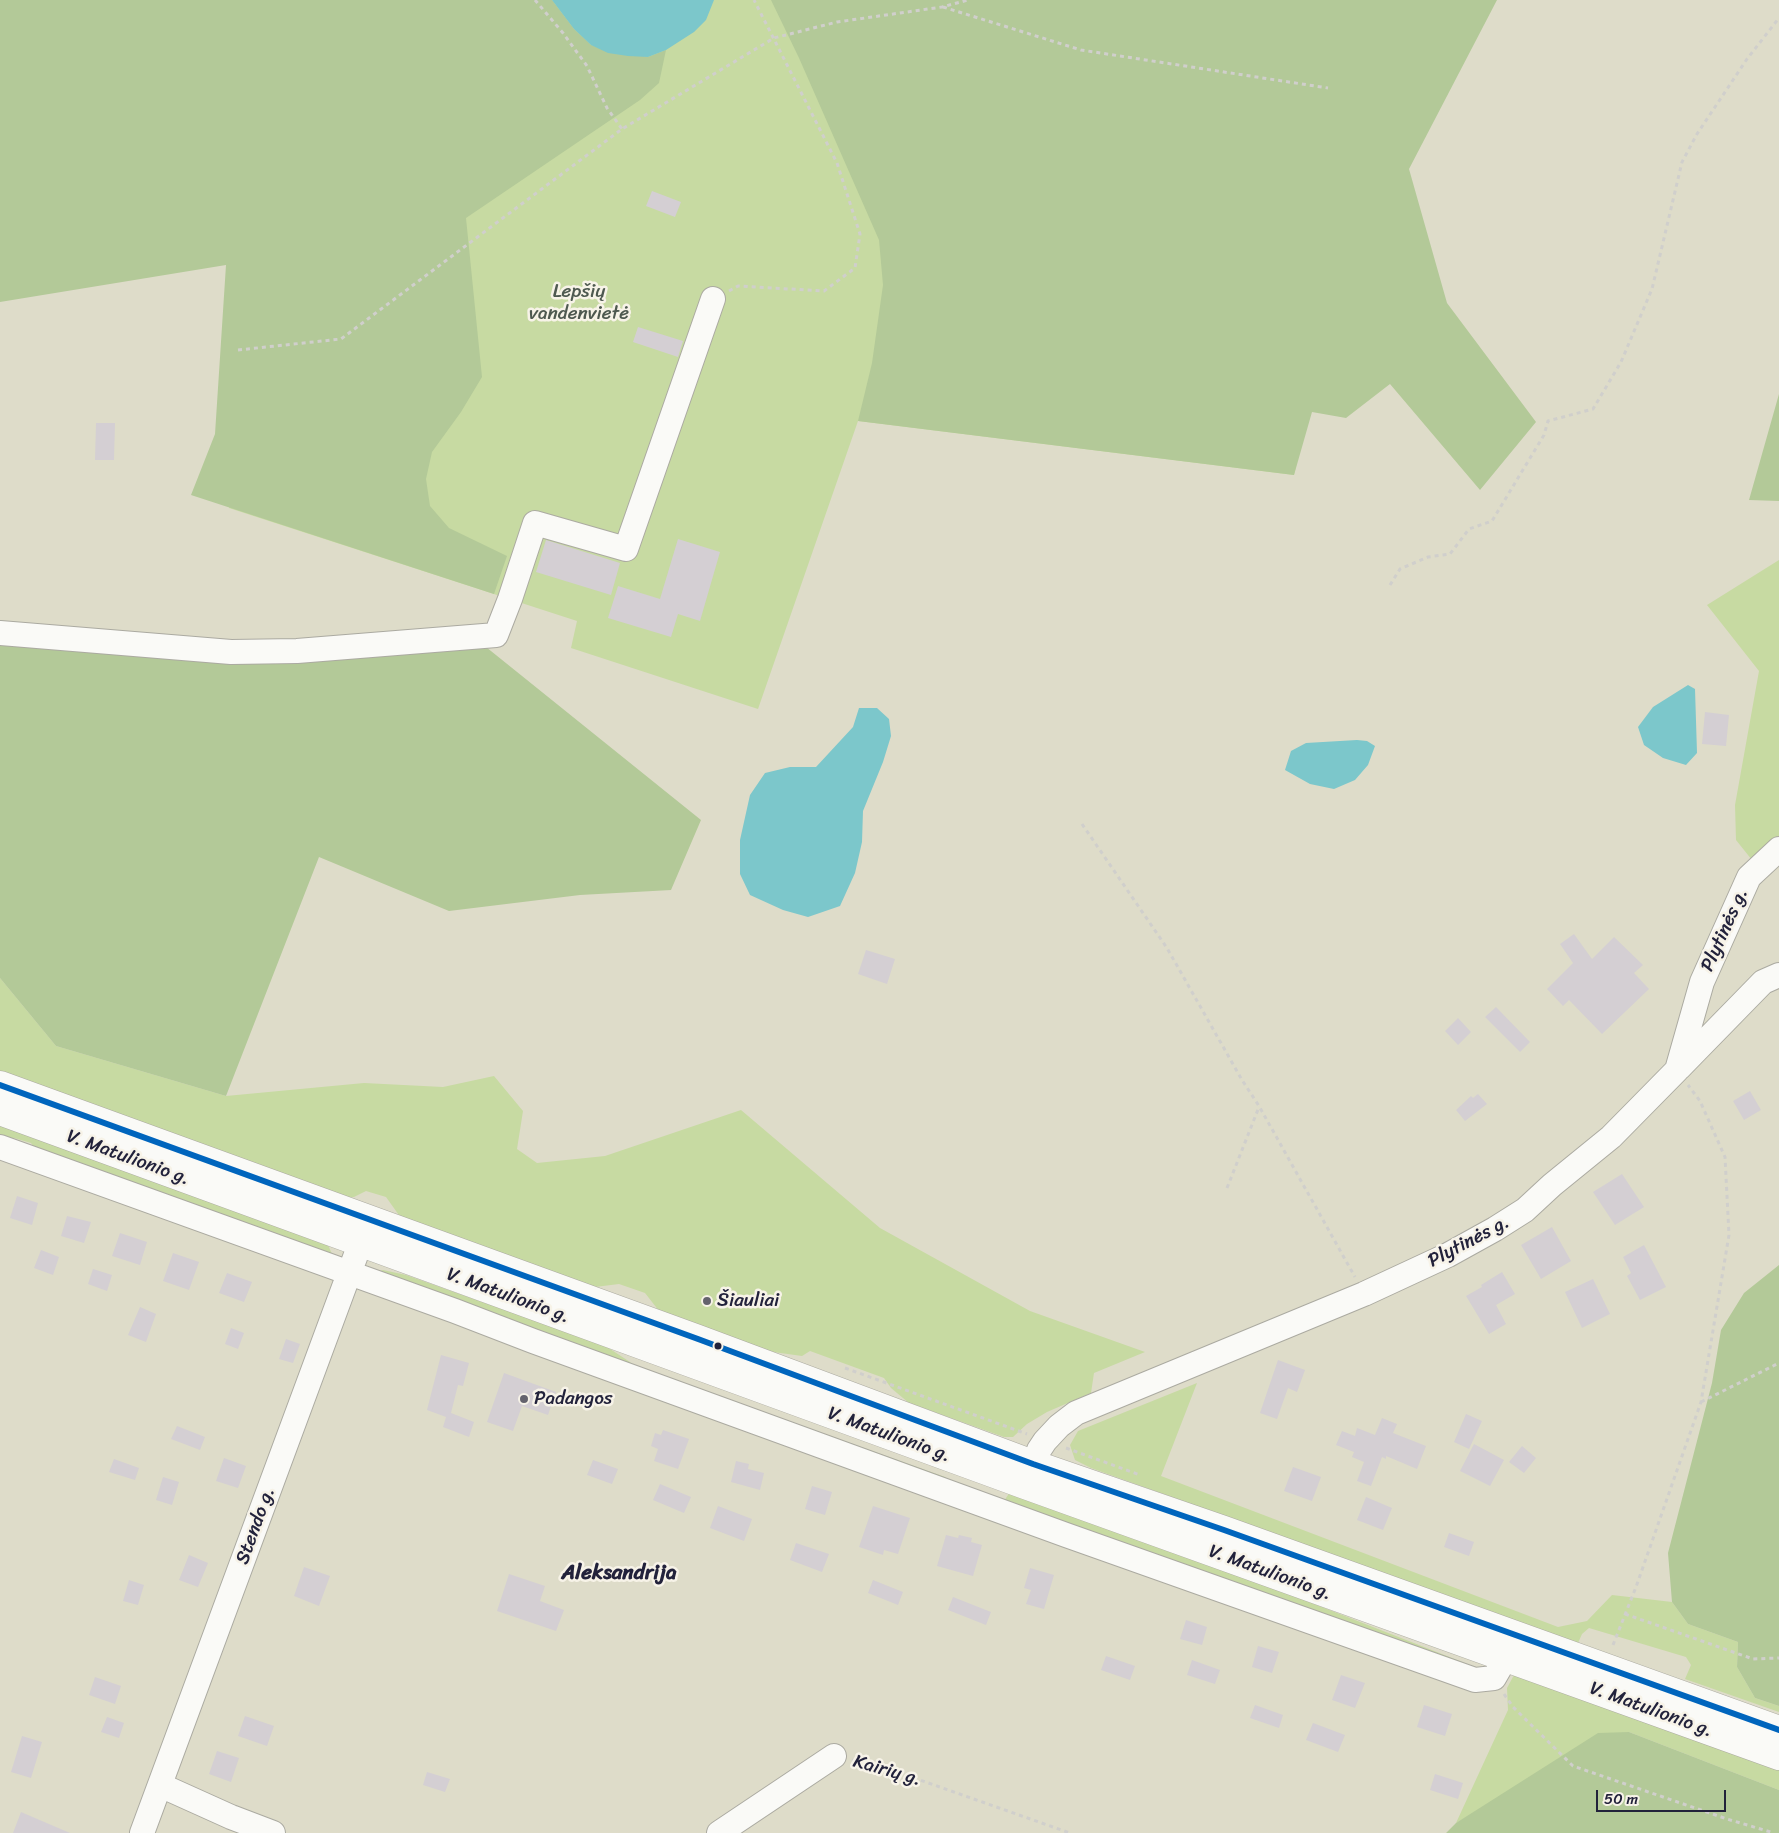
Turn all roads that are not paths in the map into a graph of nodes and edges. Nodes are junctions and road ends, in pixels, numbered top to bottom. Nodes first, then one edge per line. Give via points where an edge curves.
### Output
1 (712, 299) road end
2 (0, 634) edge
3 (1779, 849) edge
4 (1779, 975) edge
5 (1677, 1070) junction
6 (0, 1085) edge
7 (0, 1111) edge
8 (0, 1147) edge
9 (365, 1231) junction
10 (349, 1274) junction
11 (1035, 1463) junction
12 (1500, 1668) junction
13 (1779, 1730) edge
14 (834, 1756) road end
15 (1779, 1756) edge
16 (160, 1785) junction
17 (142, 1833) edge
18 (274, 1833) edge
19 (718, 1833) edge

1 - 2 street via 626,549 535,522 496,635 297,652 231,652
3 - 5 street, Plytinės g. via 1749,877 1702,982
4 - 5 street via 1763,982
5 - 11 street, Plytinės g. via 1611,1136 1524,1210 1495,1229 1364,1294 1076,1413 1059,1426
6 - 9 highway, V. Matulionio g.
7 - 9 highway, V. Matulionio g.
8 - 10 street
9 - 10 street, Stendo g.
9 - 11 highway, V. Matulionio g.
10 - 12 street via 1057,1532 1475,1680
10 - 16 street, Stendo g.
11 - 12 highway, V. Matulionio g. via 1215,1552
11 - 13 highway, V. Matulionio g.
12 - 15 highway, V. Matulionio g.
14 - 19 street, Kairių g.
16 - 17 street, Stendo g.
16 - 18 street

